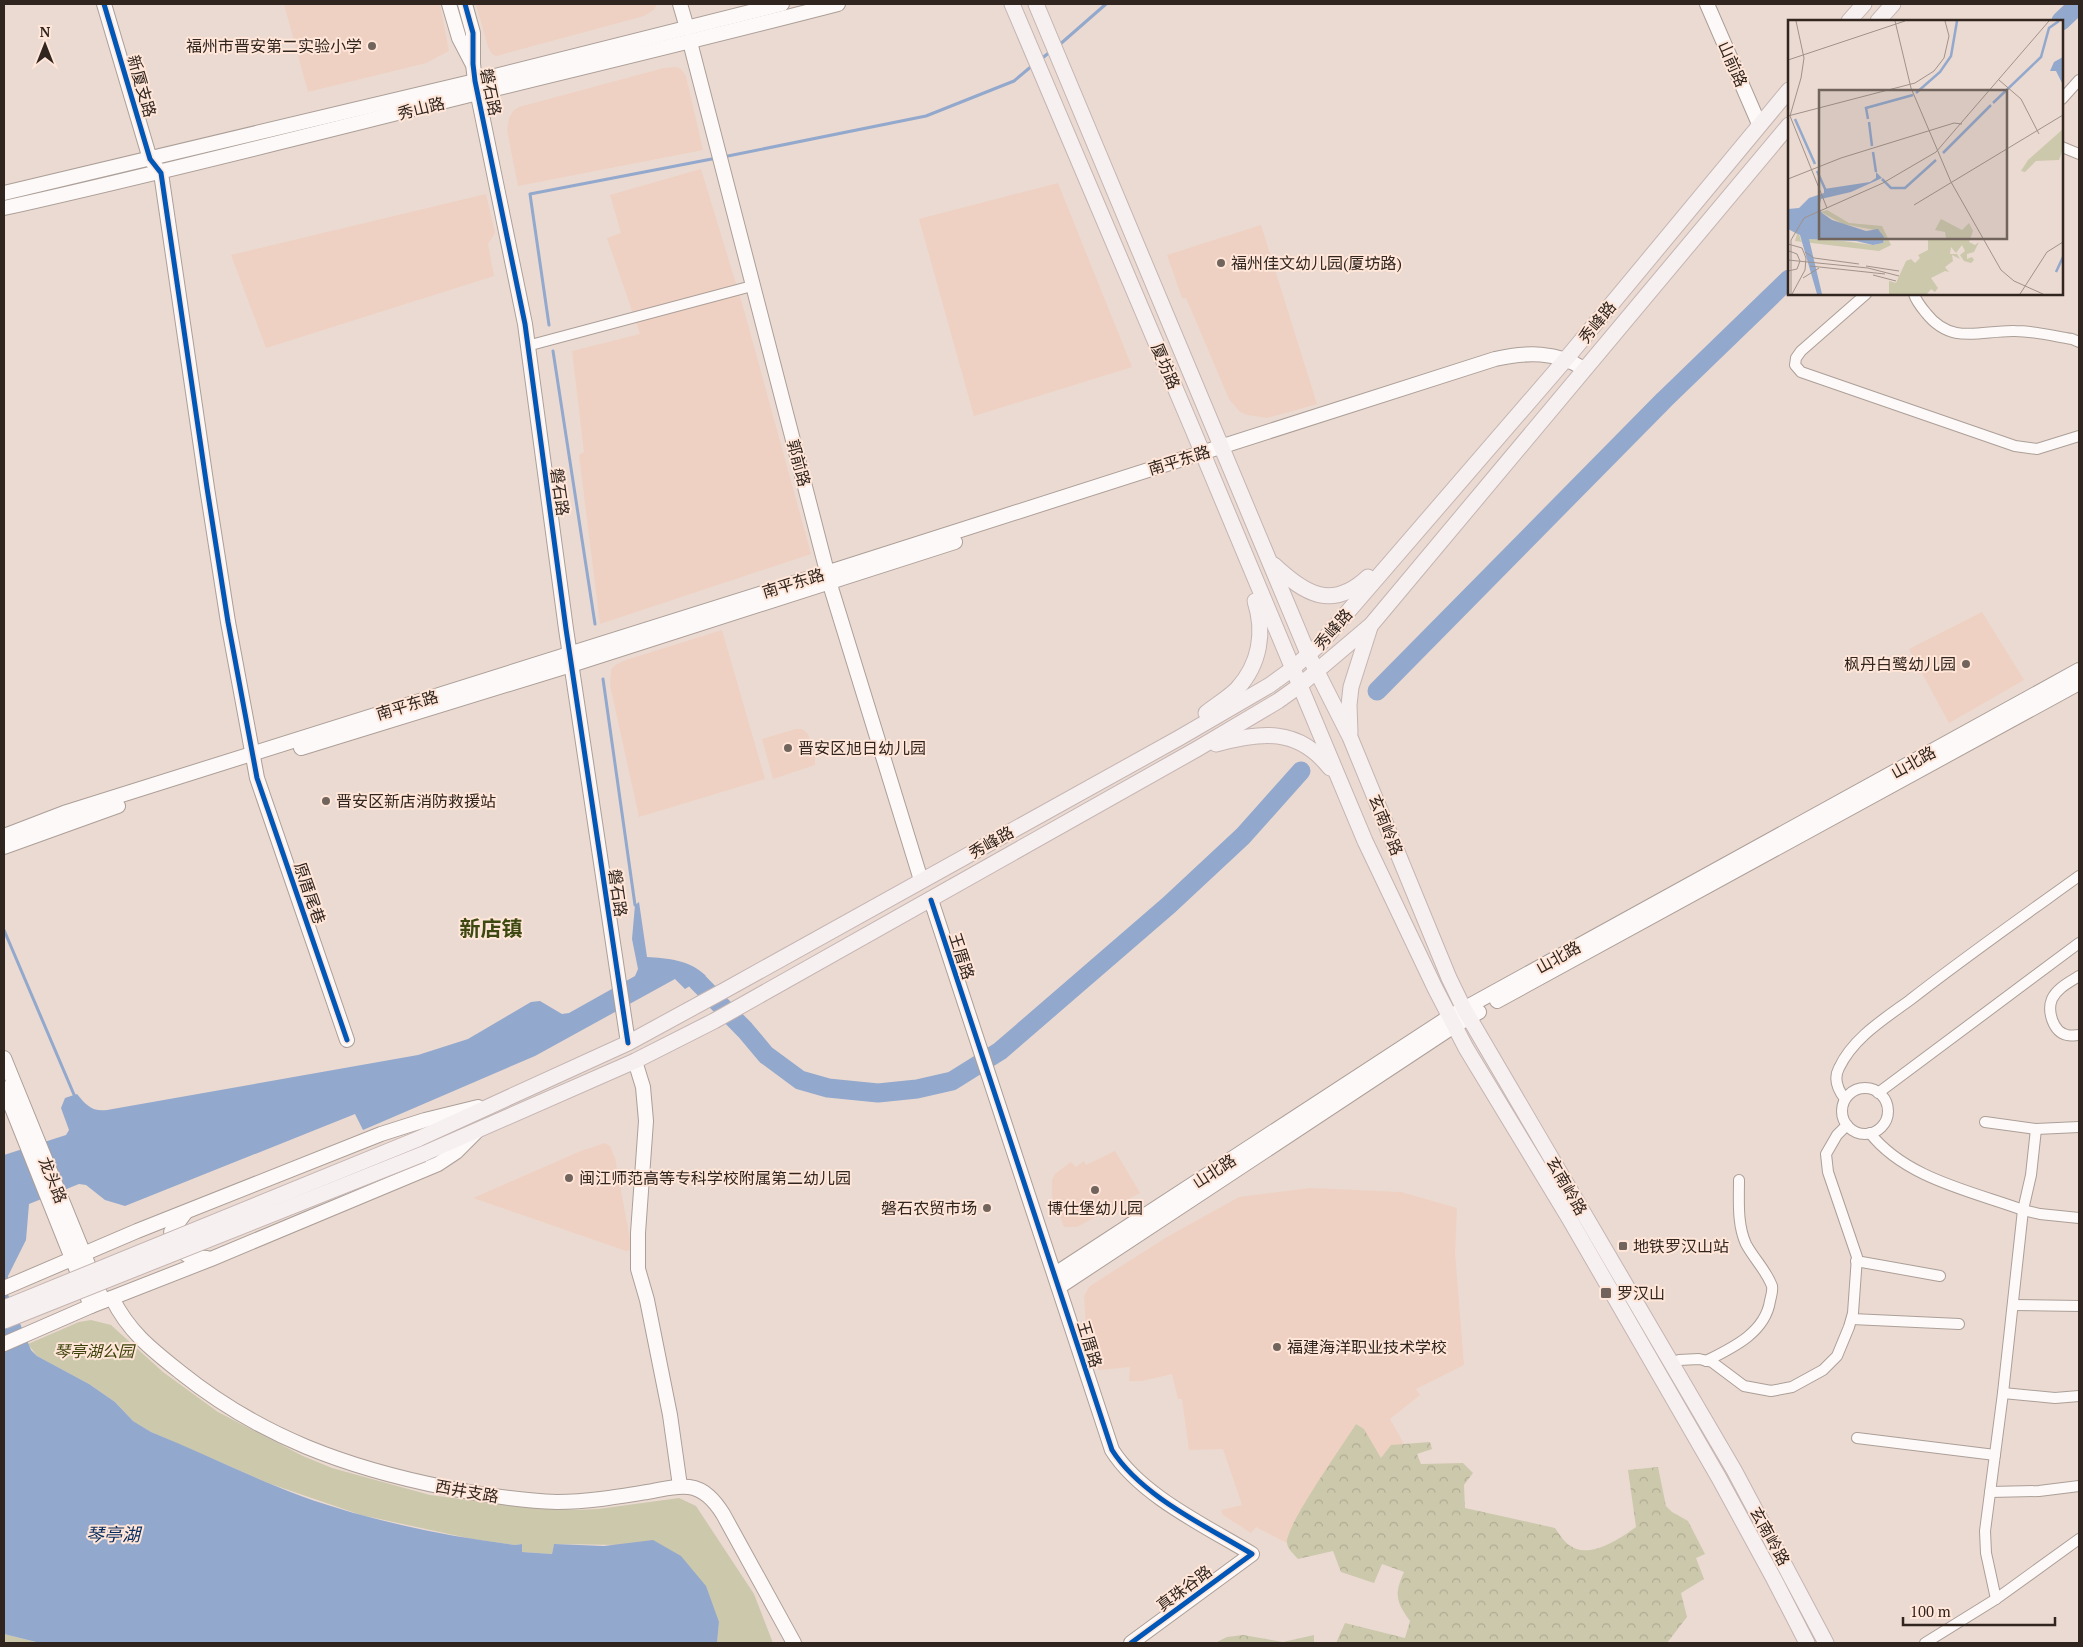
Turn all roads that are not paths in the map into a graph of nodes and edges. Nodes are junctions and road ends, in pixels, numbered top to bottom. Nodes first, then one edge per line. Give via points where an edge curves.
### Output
1 (104, 4) edge
2 (449, 4) edge
3 (465, 4) edge
4 (680, 4) edge
5 (782, 4) edge
6 (838, 4) edge
7 (1012, 4) edge
8 (1036, 4) edge
9 (1707, 4) edge
10 (1864, 4) edge
11 (1893, 4) edge
12 (1850, 20) edge
13 (1879, 20) edge
14 (686, 28) junction
15 (690, 42) junction
16 (473, 64) junction
17 (2079, 80) edge
18 (477, 87) junction
19 (1788, 91) edge
20 (2063, 98) edge
21 (1759, 124) junction
22 (1788, 126) edge
23 (2063, 147) edge
24 (2079, 154) edge
25 (150, 159) junction
26 (161, 173) junction
27 (4, 193) edge
28 (4, 208) edge
29 (752, 286) junction
30 (1865, 295) edge
31 (1912, 295) edge
32 (2079, 342) edge
33 (527, 346) junction
34 (1563, 362) junction
35 (1581, 373) junction
36 (2079, 436) edge
37 (1222, 451) junction
38 (1204, 457) junction
39 (1395, 556) junction
40 (1270, 561) junction
41 (1252, 572) junction
42 (828, 577) junction
43 (1370, 625) junction
44 (1308, 656) junction
45 (571, 660) junction
46 (1292, 670) junction
47 (2079, 670) edge
48 (1316, 672) junction
49 (2079, 683) edge
50 (1299, 686) junction
51 (1343, 710) junction
52 (1319, 729) joint
53 (1180, 738) junction
54 (1197, 749) junction
55 (254, 757) junction
56 (1341, 782) junction
57 (4, 836) edge
58 (4, 847) edge
59 (2079, 876) edge
60 (921, 880) junction
61 (931, 900) junction
62 (2079, 943) edge
63 (2079, 976) edge
64 (1466, 1013) junction
65 (1452, 1022) junction
66 (2079, 1035) edge
67 (347, 1040) dead end
68 (628, 1043) junction
69 (4, 1058) edge
70 (634, 1061) junction
71 (4, 1088) edge
72 (1878, 1093) junction
73 (1845, 1099) junction
74 (499, 1102) junction
75 (1985, 1122) dead end
76 (1847, 1124) junction
77 (25, 1125) junction
78 (2079, 1127) edge
79 (2036, 1129) junction
80 (476, 1132) junction
81 (1870, 1133) junction
82 (1739, 1180) dead end
83 (2023, 1210) junction
84 (184, 1213) junction
85 (2079, 1218) edge
86 (78, 1257) junction
87 (211, 1259) junction
88 (1856, 1261) junction
89 (1940, 1276) dead end
90 (1057, 1280) junction
91 (4, 1288) edge
92 (102, 1302) junction
93 (2013, 1305) junction
94 (2079, 1306) edge
95 (4, 1308) edge
96 (1852, 1319) junction
97 (4, 1321) edge
98 (1959, 1324) dead end
99 (4, 1344) edge
100 (1679, 1360) dead end
101 (1706, 1361) junction
102 (2003, 1393) junction
103 (2079, 1396) edge
104 (1857, 1438) dead end
105 (1995, 1455) junction
106 (680, 1486) junction
107 (2079, 1486) edge
108 (1990, 1492) junction
109 (2079, 1539) edge
110 (1252, 1554) joint
111 (1996, 1599) junction
112 (794, 1643) edge
113 (1131, 1643) edge
114 (1807, 1643) edge
115 (1826, 1643) edge
116 (1925, 1643) edge

1 - 25 main road, 新厦支路
2 - 16 main road, 磐石路 via 459,38
3 - 16 main road, 磐石路 via 472,33
4 - 14 main road
5 - 14 main road, 秀山路
6 - 15 main road, 秀山路
7 - 38 main road, 厦坊路
8 - 37 main road, 厦坊路
9 - 21 main road, 山前路
10 - 12 main road
11 - 13 main road
14 - 18 main road, 秀山路
15 - 18 main road, 秀山路
15 - 29 main road, 郭前路
16 - 18 main road, 磐石路
17 - 20 street
18 - 25 main road, 秀山路
18 - 26 main road, 秀山路
18 - 33 main road, 磐石路
19 - 21 main road, 秀峰路
21 - 34 main road, 秀峰路
22 - 35 main road, 秀峰路
23 - 24 street
25 - 26 main road, 新厦支路
25 - 27 main road, 秀山路
26 - 28 main road, 秀山路
26 - 55 main road, 原厝尾巷 via 228,622
29 - 33 street
29 - 42 main road, 郭前路
30 - 36 street via 1801,351 1795,365 1801,372 2015,446 2037,449
31 - 32 street via 1929,317 1950,333 2015,331
33 - 45 main road, 磐石路
34 - 35 main road, 南平东路
34 - 37 main road, 南平东路 via 1529,354 1495,359
34 - 39 main road, 秀峰路
35 - 43 main road, 秀峰路
37 - 38 main road, 南平东路
37 - 40 main road, 厦坊路
38 - 41 main road, 厦坊路
38 - 42 main road, 南平东路
39 - 40 main road via 1358,587 1330,596 1300,588
39 - 44 main road, 秀峰路
40 - 44 main road, 厦坊路
41 - 46 main road, 厦坊路
41 - 53 main road via 1261,625 1256,658 1236,689
42 - 45 main road, 南平东路
42 - 60 main road, 郭前路
43 - 48 main road, 秀峰路
43 - 51 main road
44 - 46 main road, 秀峰路
44 - 48 main road, 厦坊路
45 - 55 main road, 南平东路
45 - 68 main road, 磐石路
46 - 50 main road, 厦坊路
46 - 53 main road, 秀峰路
47 - 64 main road, 山北路
48 - 50 main road, 秀峰路
48 - 51 main road, 厦坊路
49 - 64 main road, 山北路
50 - 52 main road, 厦坊路
50 - 54 main road, 秀峰路
51 - 64 main road, 玄南岭路 via 1350,737
52 - 56 main road, 玄南岭路
53 - 60 main road, 秀峰路
54 - 56 main road via 1257,734 1285,737 1320,755
54 - 61 main road, 秀峰路
55 - 57 main road, 南平东路 via 64,813
55 - 58 main road, 南平东路
55 - 67 main road, 原厝尾巷 via 257,778
56 - 65 main road, 玄南岭路 via 1365,841
59 - 73 street via 1959,961 1861,1038 1836,1075 1837,1085
60 - 68 main road, 秀峰路
61 - 70 main road, 秀峰路 via 748,1003
61 - 90 main road, 王厝路
62 - 72 street
63 - 66 street via 2056,993 2050,1011 2056,1028 2066,1035
64 - 65 main road, 山北路
64 - 115 main road, 玄南岭路 via 1734,1470
65 - 90 main road, 山北路
65 - 114 main road, 玄南岭路 via 1719,1478
68 - 74 main road, 秀峰路
69 - 77 main road, 龙头路
70 - 80 main road, 秀峰路
70 - 106 main road via 643,1086 646,1121 638,1269 648,1300
71 - 77 main road, 龙头路
72 - 73 street via 1865,1088 1856,1090
72 - 81 street via 1888,1107 1888,1116 1876,1132
73 - 76 street via 1842,1110
74 - 84 main road via 381,1134
74 - 95 main road, 秀峰路, bridge via 418,1139
75 - 79 street
76 - 81 street via 1858,1133
76 - 88 street via 1826,1154 1828,1172
77 - 86 main road, 龙头路
78 - 79 street
79 - 83 street
80 - 87 main road via 438,1164
80 - 97 main road, 秀峰路, bridge
81 - 83 street via 1881,1148 1915,1171
82 - 101 street via 1741,1228 1746,1243 1766,1272 1773,1289 1769,1311 1758,1328 1736,1346
83 - 85 street
83 - 93 street
84 - 86 main road
84 - 87 main road via 171,1232 174,1246 190,1257
86 - 91 main road
86 - 92 main road, 龙头路
87 - 92 main road
88 - 89 street
88 - 96 street
90 - 110 main road, 王厝路 via 1105,1434 1120,1463 1149,1491
92 - 99 main road
92 - 106 main road, 西井支路 via 138,1337 241,1416 346,1463 424,1483 539,1501 601,1499
93 - 94 street
93 - 102 street
96 - 98 street
96 - 101 street via 1837,1356 1823,1370 1792,1387 1770,1391 1744,1386
100 - 101 street
102 - 103 street via 2055,1398
102 - 105 street
104 - 105 street
105 - 108 street
106 - 112 main road, 西井支路 via 701,1491 718,1505
107 - 108 street
108 - 111 street via 1984,1542
109 - 111 street
110 - 113 main road, 真珠谷路
111 - 116 street

